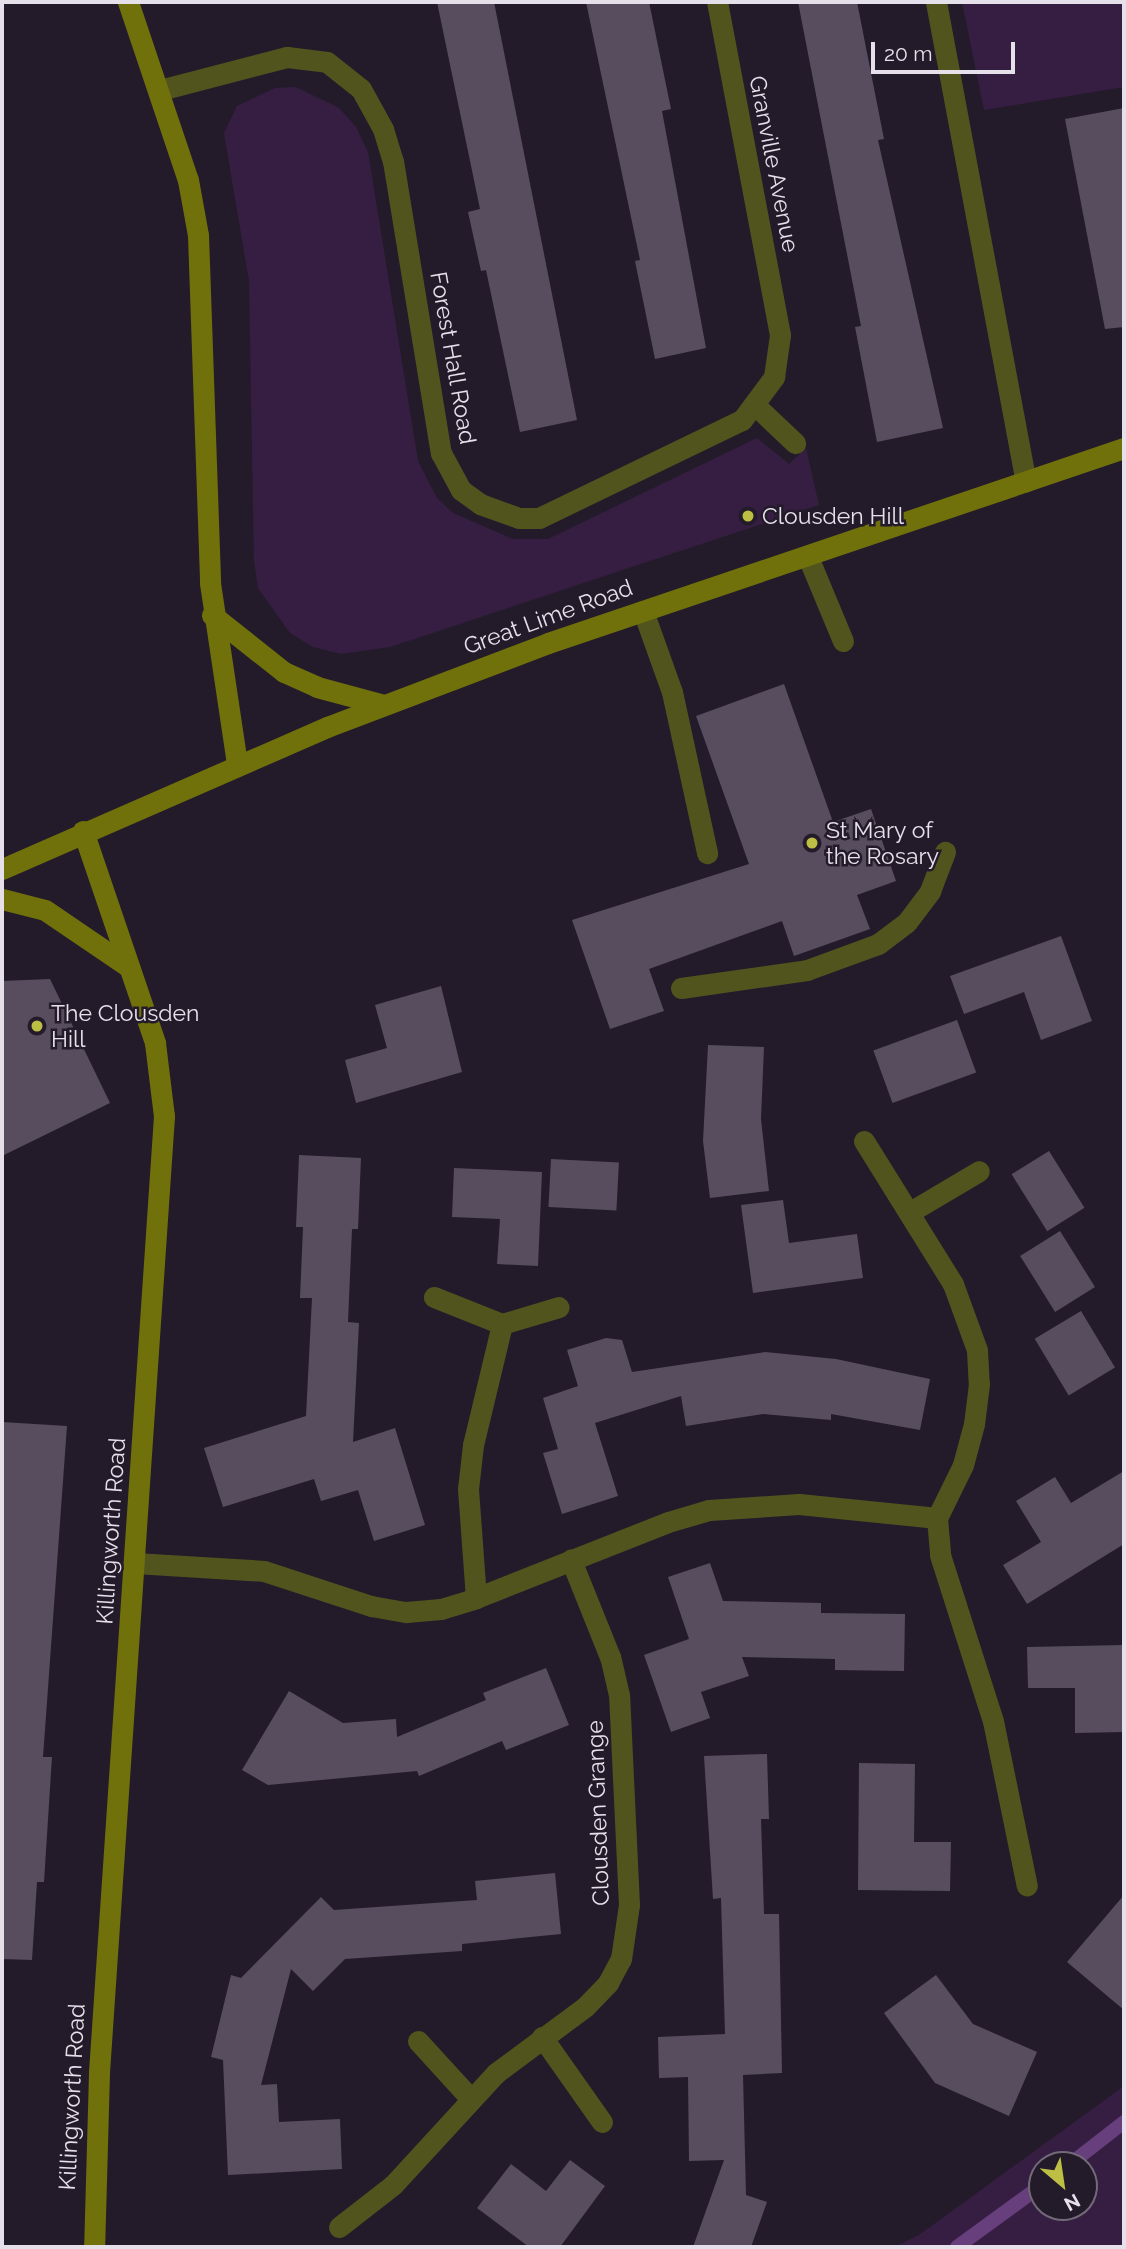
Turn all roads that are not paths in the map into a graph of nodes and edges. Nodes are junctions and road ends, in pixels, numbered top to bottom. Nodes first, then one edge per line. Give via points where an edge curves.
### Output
1 (128, 2) edge
2 (716, 2) edge
3 (936, 2) edge
4 (160, 90) junction
5 (780, 335) joint
6 (757, 406) junction
7 (794, 443) dead end
8 (1124, 448) edge
9 (1026, 482) junction
10 (808, 557) junction
11 (643, 611) junction
12 (212, 615) junction
13 (843, 640) dead end
14 (384, 705) junction
15 (237, 764) junction
16 (82, 831) junction
17 (945, 852) dead end
18 (707, 853) dead end
19 (2, 869) edge
20 (2, 899) edge
21 (129, 967) junction
22 (681, 988) dead end
23 (864, 1141) dead end
24 (979, 1171) dead end
25 (910, 1212) junction
26 (434, 1297) dead end
27 (559, 1307) dead end
28 (502, 1324) junction
29 (937, 1518) junction
30 (571, 1560) junction
31 (135, 1563) junction
32 (476, 1598) junction
33 (1027, 1886) dead end
34 (542, 2037) junction
35 (418, 2041) dead end
36 (470, 2098) junction
37 (602, 2122) dead end
38 (339, 2227) dead end
39 (94, 2247) edge

1 - 4 main road
2 - 5 street, Granville Avenue
3 - 9 street
4 - 6 street, Forest Hall Road via 287,57 327,62 361,89 383,129 393,161 441,453 461,490 480,504 519,519 558,513 742,419
4 - 12 main road via 188,180 198,235
5 - 6 street, Forest Hall Road via 774,377
6 - 7 street
8 - 9 main road, Great Lime Road
9 - 10 main road, Great Lime Road
10 - 11 main road, Great Lime Road
10 - 13 street
11 - 14 main road, Great Lime Road
11 - 18 street via 673,692
12 - 14 main road via 285,671 317,687
12 - 15 main road
14 - 15 main road, Great Lime Road
15 - 16 main road, Great Lime Road
16 - 19 main road, Great Lime Road
16 - 21 main road, Killingworth Road
17 - 22 street via 930,891 907,922 878,944 807,970
20 - 21 main road via 46,910
21 - 31 main road, Killingworth Road via 155,1043 164,1116
23 - 25 street
24 - 25 street
25 - 29 street via 953,1284 977,1350 974,1424 963,1465
26 - 28 street
27 - 28 street
28 - 32 street via 473,1446 468,1489
29 - 30 street via 799,1504 750,1505 668,1522
29 - 33 street via 940,1555 993,1721
30 - 32 street
30 - 34 street, Clousden Grange via 610,1657 618,1695 628,1926 621,1959 608,1983 585,2007
31 - 32 street via 264,1571 370,1606 406,1612 441,1609
31 - 39 main road, Killingworth Road via 99,2073
34 - 36 street, Clousden Grange
34 - 37 street
35 - 36 street
36 - 38 street, Clousden Grange via 393,2185

